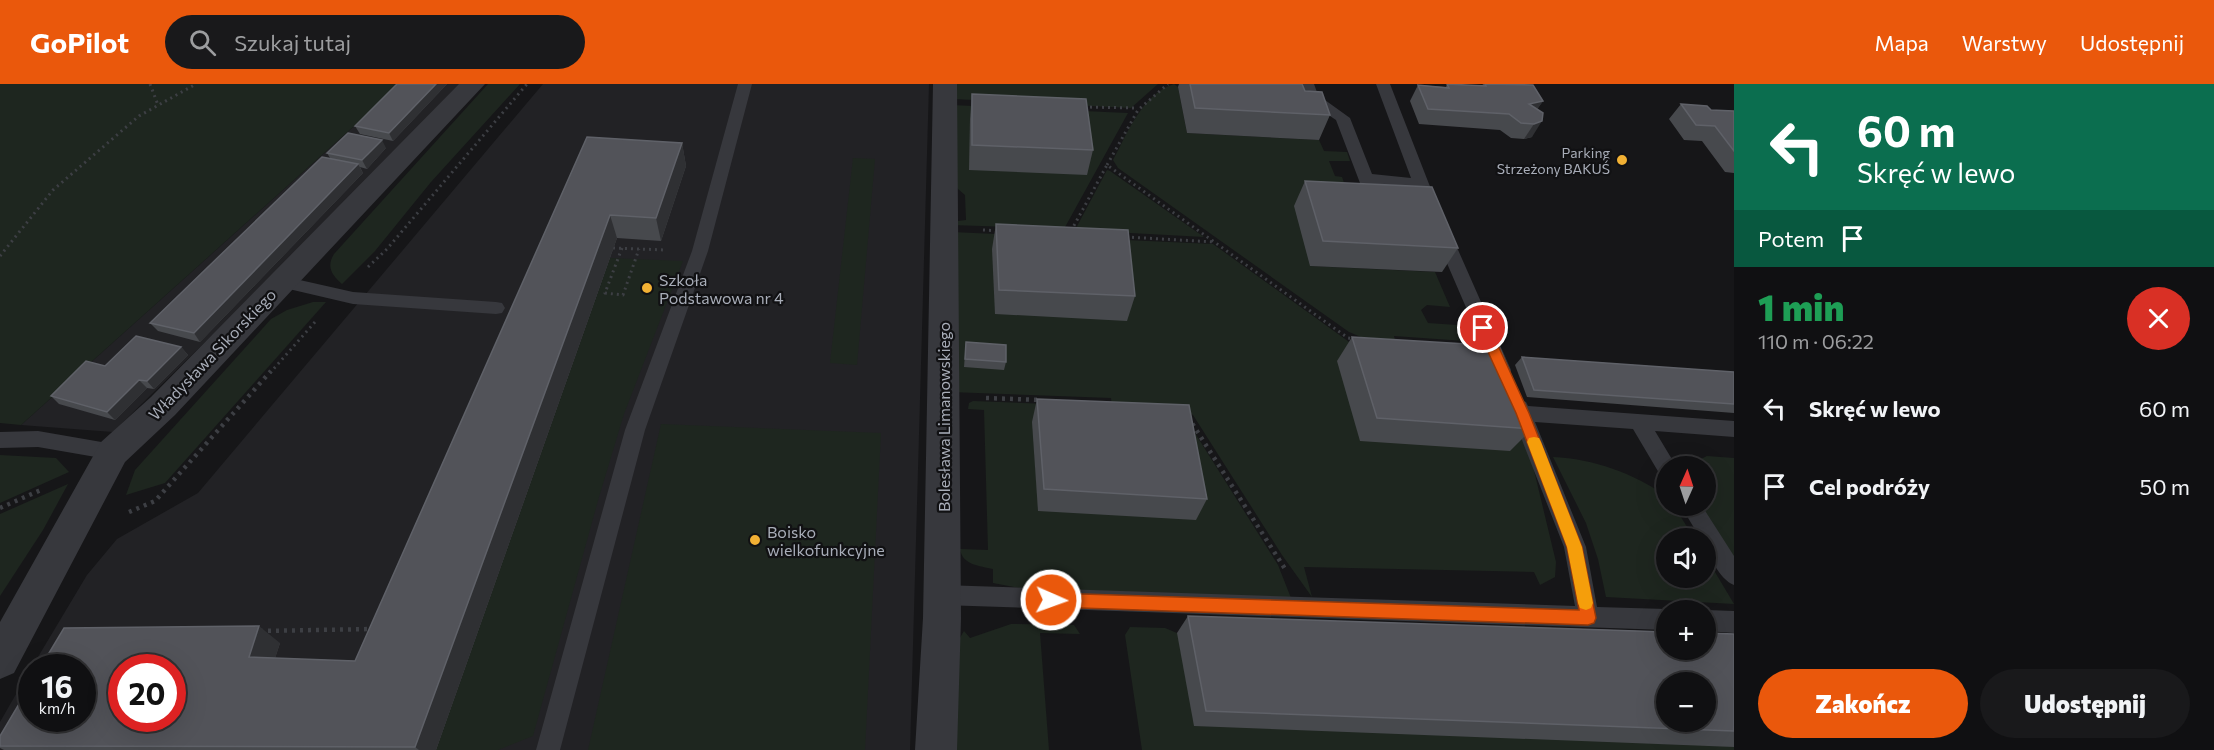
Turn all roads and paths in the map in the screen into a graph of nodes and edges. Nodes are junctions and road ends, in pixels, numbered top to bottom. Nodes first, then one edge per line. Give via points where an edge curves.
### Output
1 (150, 84) edge
2 (196, 84) edge
3 (473, 84) edge
4 (527, 84) edge
5 (745, 84) edge
6 (945, 84) edge
7 (1168, 84) edge
8 (1307, 84) edge
9 (1383, 84) edge
10 (158, 105) junction
11 (1082, 107) edge
12 (1136, 108) junction
13 (1107, 165) junction
14 (1421, 184) junction
15 (944, 228) junction
16 (1002, 231) edge
17 (1080, 235) edge
18 (1125, 237) edge
19 (1216, 242) junction
20 (613, 248) dead end
21 (622, 248) junction
22 (639, 249) junction
23 (700, 251) junction
24 (0, 256) edge
25 (282, 282) junction
26 (339, 295) junction
27 (496, 308) dead end
28 (1359, 339) edge
29 (943, 396) junction
30 (1046, 400) edge
31 (1522, 413) junction
32 (1179, 416) edge
33 (1639, 422) junction
34 (1734, 429) edge
35 (0, 440) edge
36 (113, 452) junction
37 (1659, 456) edge
38 (1697, 516) edge
39 (64, 539) junction
40 (1734, 575) edge
41 (942, 595) junction
42 (1306, 609) junction
43 (1588, 618) junction
44 (1656, 620) edge
45 (1716, 621) edge
46 (1734, 622) edge
47 (381, 629) edge
48 (252, 631) edge
49 (0, 660) edge
50 (548, 750) edge
51 (936, 750) edge

1 - 10 path
2 - 10 path
3 - 25 street, Władysława Sikorskiego
4 - 26 path via 387,249
5 - 23 lane
6 - 15 street, Bolesława Limanowskiego
7 - 12 path
8 - 14 lane via 1311,97 1343,118 1366,179
9 - 14 lane
10 - 24 path via 139,116 53,190
11 - 12 path
12 - 13 path
13 - 17 path via 1069,235
13 - 19 path
14 - 31 lane
15 - 16 path
15 - 29 street, Bolesława Limanowskiego
18 - 19 path
19 - 28 path via 1348,338
20 - 21 path
21 - 22 path
21 - 22 path via 605,293 623,295
22 - 23 path
23 - 50 lane via 635,430
25 - 26 lane
25 - 36 street, Władysława Sikorskiego via 163,406
26 - 27 lane
26 - 39 path via 155,501
29 - 30 path
29 - 41 street, Bolesława Limanowskiego
31 - 33 lane
31 - 43 lane via 1575,547
32 - 42 path via 1190,417 1292,579
33 - 34 lane
33 - 37 lane
35 - 36 lane via 38,439
36 - 39 street, Władysława Sikorskiego
38 - 40 lane
39 - 49 street, Władysława Sikorskiego
41 - 42 lane
41 - 51 street, Bolesława Limanowskiego
42 - 43 lane
43 - 44 lane
45 - 46 lane
47 - 48 path

